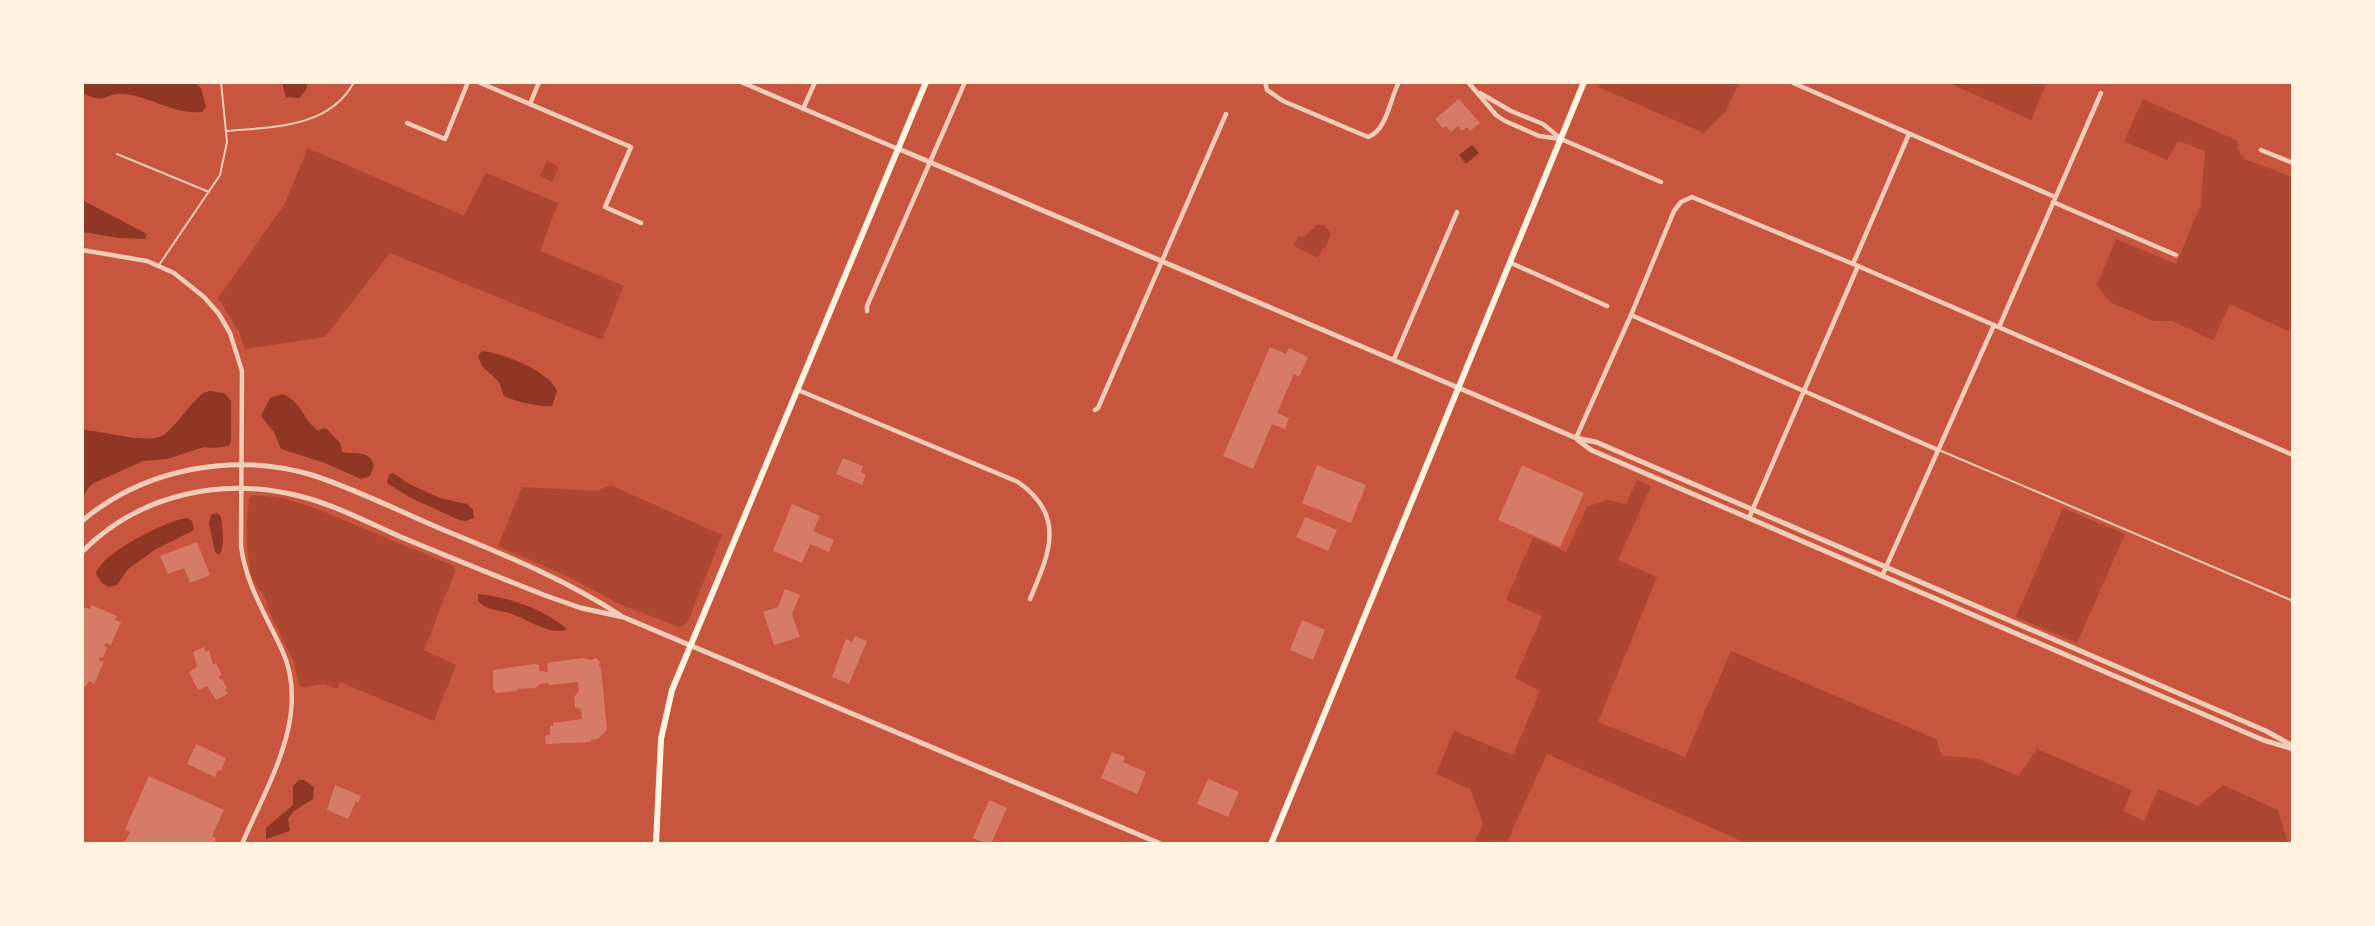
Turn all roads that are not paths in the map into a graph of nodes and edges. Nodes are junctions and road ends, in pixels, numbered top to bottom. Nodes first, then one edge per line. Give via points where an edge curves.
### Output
1 (221, 82) edge
2 (354, 82) edge
3 (468, 82) edge
4 (478, 82) edge
5 (539, 82) edge
6 (741, 82) edge
7 (815, 82) edge
8 (926, 82) edge
9 (965, 82) edge
10 (1265, 82) edge
11 (1399, 82) edge
12 (1468, 82) edge
13 (1584, 82) edge
14 (1791, 82) edge
15 (1472, 87) junction
16 (2101, 93) dead end
17 (530, 104) junction
18 (803, 109) junction
19 (1226, 114) dead end
20 (407, 123) dead end
21 (226, 131) junction
22 (1909, 134) junction
23 (1561, 139) junction
24 (898, 149) junction
25 (2261, 150) dead end
26 (117, 154) dead end
27 (931, 163) junction
28 (2293, 163) edge
29 (1661, 182) dead end
30 (210, 193) junction
31 (2054, 200) junction
32 (1457, 212) dead end
33 (641, 223) dead end
34 (82, 250) edge
35 (2176, 255) dead end
36 (1161, 262) junction
37 (1511, 263) junction
38 (159, 265) junction
39 (1855, 265) junction
40 (1607, 306) dead end
41 (867, 312) dead end
42 (1631, 315) junction
43 (1996, 326) junction
44 (1394, 359) junction
45 (1460, 389) junction
46 (798, 390) junction
47 (1804, 391) junction
48 (1095, 410) dead end
49 (1576, 438) junction
50 (1938, 450) junction
51 (2293, 454) edge
52 (242, 464) junction
53 (242, 488) junction
54 (1753, 510) junction
55 (1749, 519) junction
56 (82, 521) edge
57 (82, 552) edge
58 (1886, 568) junction
59 (1882, 576) junction
60 (1030, 599) dead end
61 (2293, 601) edge
62 (623, 617) junction
63 (690, 644) junction
64 (2293, 747) edge
65 (242, 844) edge
66 (656, 844) edge
67 (1161, 844) edge
68 (1271, 844) edge

1 - 21 lane
2 - 21 lane via 342,99 313,118 290,125
3 - 20 street via 445,139
4 - 17 street
5 - 17 street
6 - 18 street
7 - 18 street
8 - 24 main road
9 - 27 street
10 - 11 street via 1267,90 1283,101 1368,137 1380,128
12 - 15 street
13 - 23 main road
14 - 22 street
15 - 23 street via 1543,124
15 - 23 street via 1505,121 1539,136
16 - 31 street
17 - 33 street via 631,147 605,207
18 - 24 street
19 - 36 street
21 - 30 lane via 225,159
22 - 31 street
22 - 39 street
23 - 29 street
23 - 37 main road
24 - 27 street
24 - 46 main road
25 - 28 street
26 - 30 lane
27 - 36 street
27 - 41 street
30 - 38 lane
31 - 35 street
31 - 43 street
32 - 44 street
34 - 38 street
36 - 44 street
36 - 48 street
37 - 40 street
37 - 45 main road
38 - 52 street via 204,297 230,333 242,371
39 - 42 street via 1699,199 1687,198 1674,211
39 - 43 street
39 - 47 street
42 - 47 street
42 - 49 street
43 - 50 street
43 - 51 street
44 - 45 street
45 - 49 street
45 - 68 main road
46 - 60 street via 1029,490 1043,509 1051,539
46 - 63 main road
47 - 50 street
47 - 54 street
49 - 54 street via 1596,442
49 - 55 street via 1591,450
50 - 58 street
50 - 61 lane
52 - 53 street
52 - 56 street via 197,468 147,482
52 - 62 street via 282,468 326,480 552,575
53 - 57 street via 218,488 154,504 107,531
53 - 62 street via 306,498 544,595
53 - 65 street via 244,563 257,601 284,653 292,698 280,756
54 - 55 street
54 - 58 street
55 - 59 street
58 - 59 street
58 - 64 street via 2266,731
59 - 64 street via 2263,740
62 - 63 street
63 - 66 main road via 664,720
63 - 67 street

